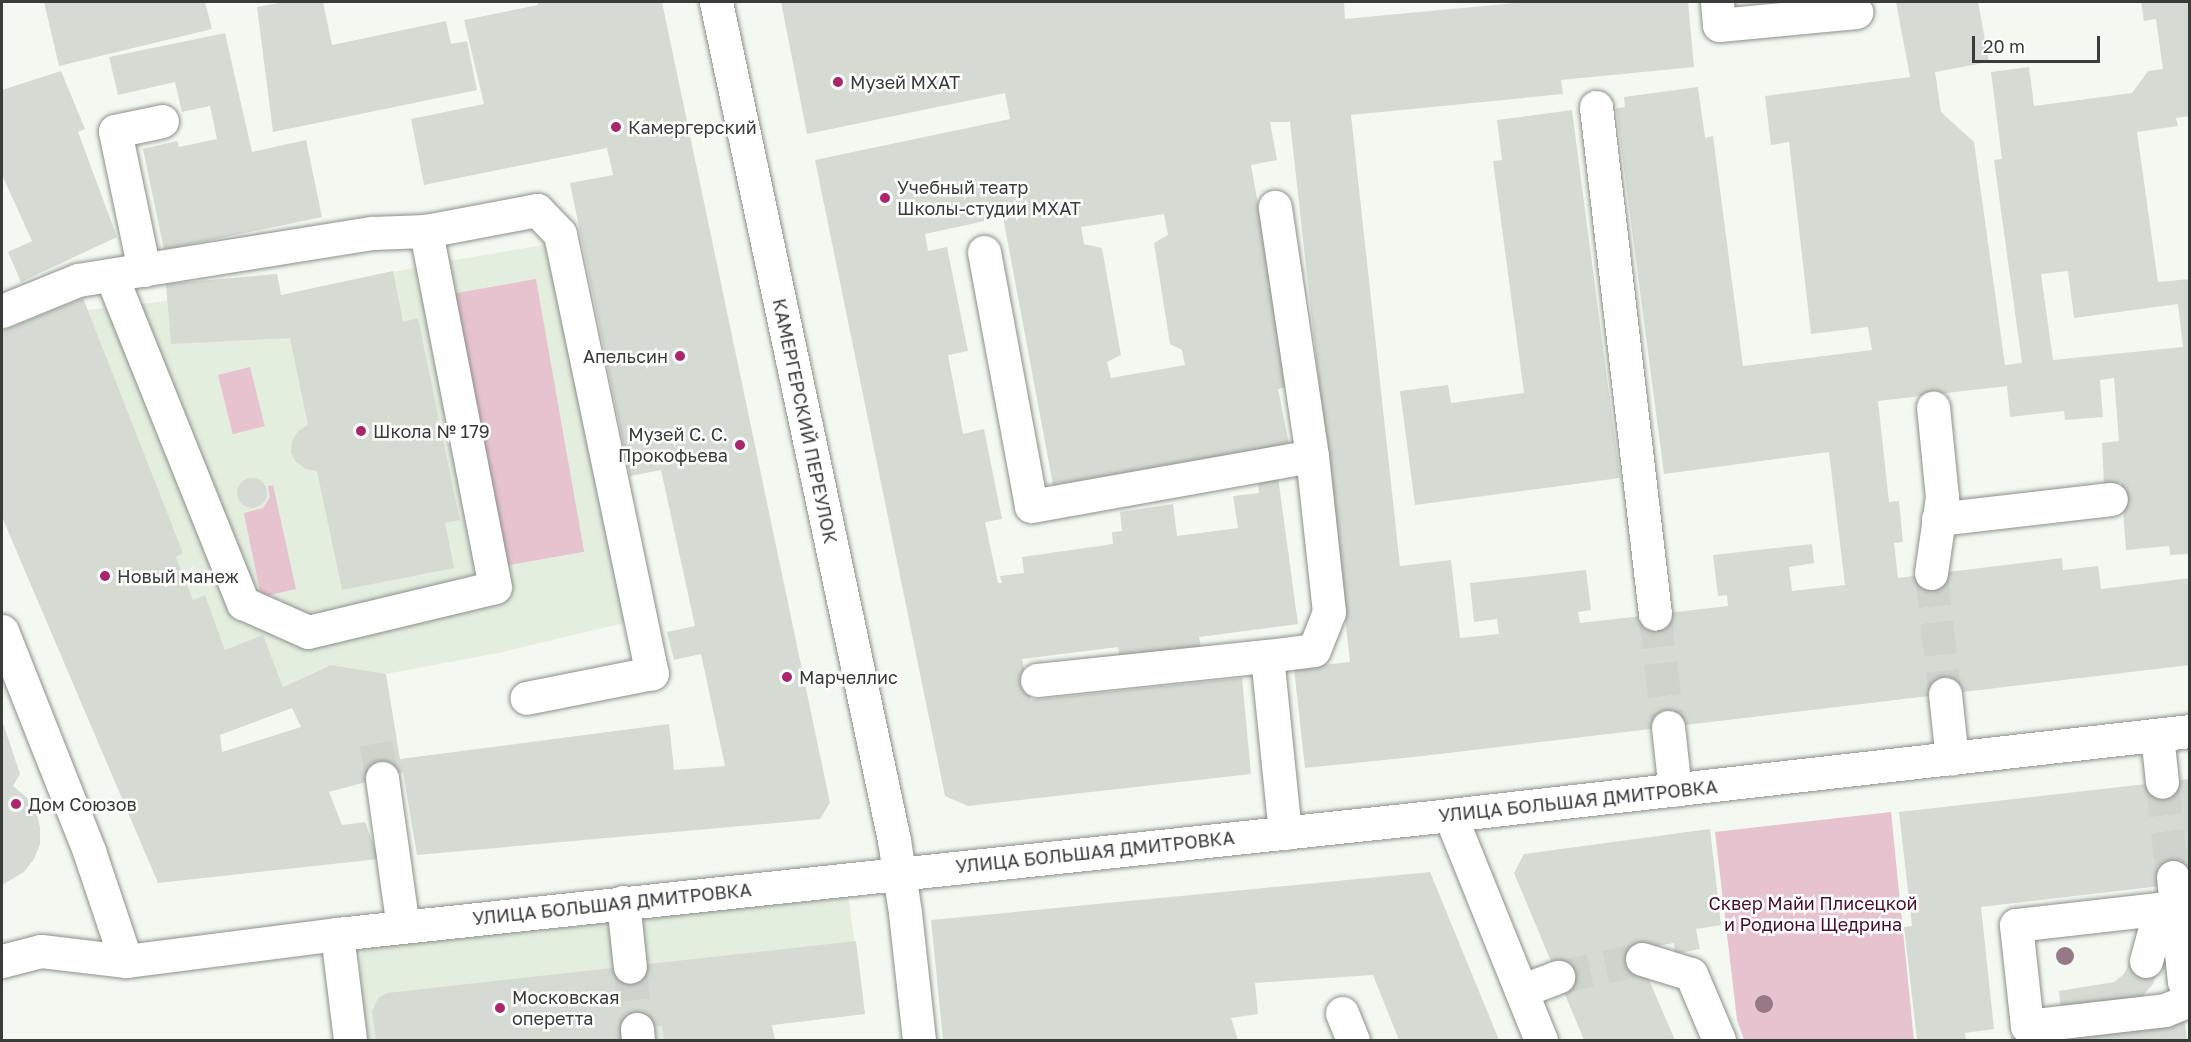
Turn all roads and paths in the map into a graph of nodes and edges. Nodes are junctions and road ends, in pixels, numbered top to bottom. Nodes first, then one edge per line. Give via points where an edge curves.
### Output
1 (716, 2) edge
2 (1717, 2) edge
3 (1856, 12) dead end
4 (1596, 107) dead end
5 (162, 121) dead end
6 (1275, 207) dead end
7 (426, 231) junction
8 (984, 252) dead end
9 (144, 270) junction
10 (111, 275) junction
11 (2, 311) edge
12 (1933, 407) dead end
13 (1312, 456) junction
14 (2111, 499) dead end
15 (1938, 519) junction
16 (1931, 573) tunnel mouth
17 (1654, 614) tunnel mouth
18 (2, 631) edge
19 (1267, 656) junction
20 (1037, 680) dead end
21 (1945, 694) tunnel mouth
22 (526, 698) dead end
23 (1668, 727) tunnel mouth
24 (2190, 731) edge
25 (2157, 735) junction
26 (1952, 759) junction
27 (382, 778) tunnel mouth
28 (2162, 782) tunnel mouth
29 (1675, 790) junction
30 (1450, 815) junction
31 (1285, 833) junction
32 (899, 872) junction
33 (2169, 898) junction
34 (623, 902) junction
35 (403, 927) junction
36 (337, 934) junction
37 (1642, 959) tunnel mouth
38 (2, 961) edge
39 (126, 961) junction
40 (2146, 961) dead end
41 (630, 967) tunnel mouth
42 (1558, 977) tunnel mouth
43 (1521, 991) junction
44 (2190, 994) edge
45 (2190, 1000) edge
46 (350, 1041) edge
47 (919, 1041) edge
48 (1541, 1041) edge
49 (1719, 1041) edge

1 - 32 street, КАМЕРГЕРСКИЙ ПЕРЕУЛОК
2 - 3 street via 1719,25
4 - 17 street
5 - 9 street via 115,131
6 - 13 street
7 - 9 street via 372,234
7 - 10 street via 495,587 308,632 243,603
7 - 22 street via 537,210 560,234 652,673
8 - 13 street via 1031,506
9 - 10 street
10 - 11 street via 78,280
12 - 15 street via 1942,497
13 - 19 street via 1329,612 1314,650
14 - 15 street
15 - 16 street
18 - 39 street via 89,851
19 - 20 street
19 - 31 street
21 - 26 street
23 - 29 street
24 - 25 street, УЛИЦА БОЛЬШАЯ ДМИТРОВКА
25 - 26 street, УЛИЦА БОЛЬШАЯ ДМИТРОВКА
25 - 28 street
26 - 29 street, УЛИЦА БОЛЬШАЯ ДМИТРОВКА
27 - 35 street
29 - 30 street, УЛИЦА БОЛЬШАЯ ДМИТРОВКА
30 - 31 street, УЛИЦА БОЛЬШАЯ ДМИТРОВКА
30 - 43 street
31 - 32 street, УЛИЦА БОЛЬШАЯ ДМИТРОВКА
32 - 34 street, УЛИЦА БОЛЬШАЯ ДМИТРОВКА
32 - 47 street, КАМЕРГЕРСКИЙ ПЕРЕУЛОК
33 - 40 street
33 - 44 street via 2184,981
33 - 45 street via 2016,925 2027,1026 2164,1010
34 - 35 street, УЛИЦА БОЛЬШАЯ ДМИТРОВКА
34 - 41 street
35 - 36 street, УЛИЦА БОЛЬШАЯ ДМИТРОВКА
36 - 39 street, УЛИЦА БОЛЬШАЯ ДМИТРОВКА
36 - 46 street
37 - 49 street via 1691,974
38 - 39 street, УЛИЦА БОЛЬШАЯ ДМИТРОВКА via 41,951
42 - 43 street
43 - 48 street

